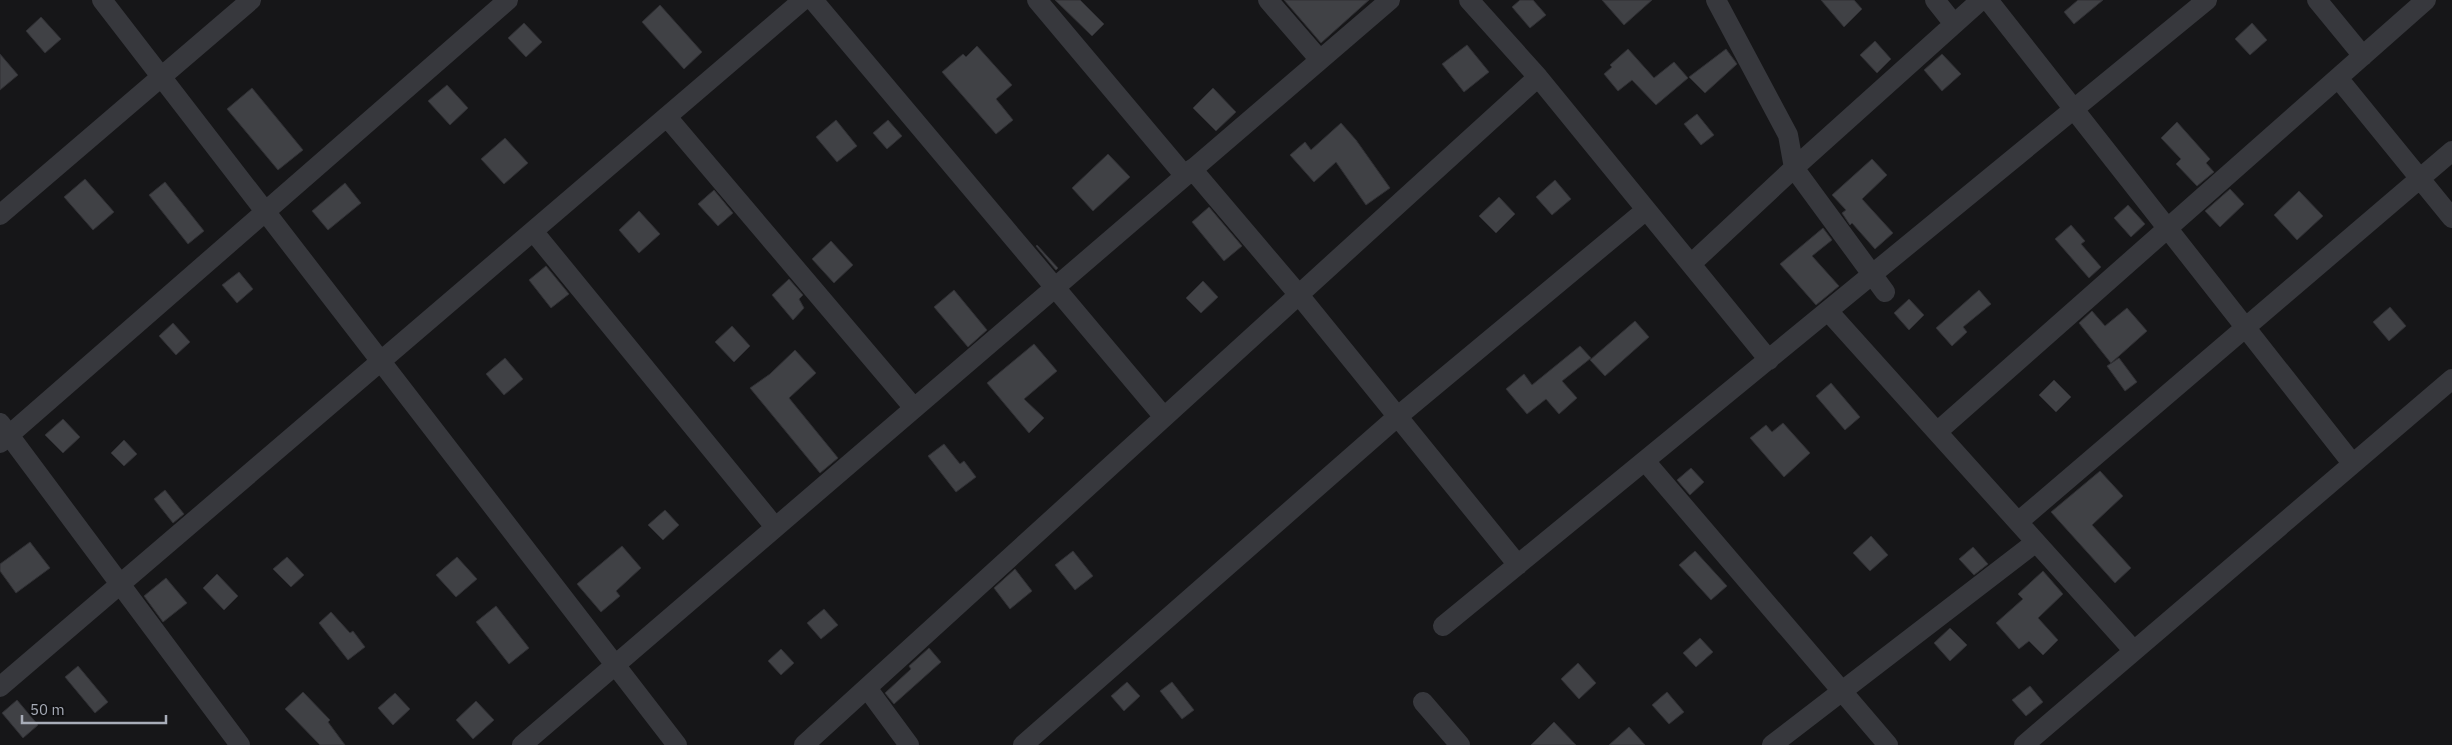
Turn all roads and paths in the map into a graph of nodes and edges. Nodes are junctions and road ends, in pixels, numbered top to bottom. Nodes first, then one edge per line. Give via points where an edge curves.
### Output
1 (102, 0) edge
2 (251, 0) edge
3 (508, 0) edge
4 (804, 0) edge
5 (813, 0) edge
6 (1037, 0) edge
7 (1268, 0) edge
8 (1390, 0) edge
9 (1470, 0) edge
10 (1716, 0) edge
11 (1936, 0) edge
12 (1981, 0) edge
13 (1988, 0) edge
14 (2207, 0) edge
15 (2317, 0) edge
16 (2426, 0) edge
17 (1954, 24) junction
18 (2363, 56) junction
19 (1320, 60) junction
20 (162, 76) junction
21 (1538, 78) junction
22 (2338, 78) junction
23 (2074, 110) junction
24 (667, 117) junction
25 (2452, 151) edge
26 (1794, 168) junction
27 (1189, 172) junction
28 (2420, 178) junction
29 (1646, 210) junction
30 (266, 212) junction
31 (0, 215) edge
32 (2452, 218) edge
33 (2168, 229) junction
34 (533, 231) junction
35 (1691, 264) junction
36 (1872, 275) junction
37 (1055, 287) junction
38 (1885, 292) dead end
39 (1298, 295) junction
40 (1828, 311) junction
41 (2245, 327) junction
42 (1769, 360) junction
43 (381, 361) junction
44 (2452, 378) edge
45 (914, 408) junction
46 (1164, 417) junction
47 (1397, 417) junction
48 (1937, 432) junction
49 (3, 434) edge
50 (1645, 461) junction
51 (2352, 463) junction
52 (2018, 522) junction
53 (775, 527) junction
54 (2036, 542) junction
55 (1518, 566) junction
56 (120, 584) junction
57 (1444, 626) dead end
58 (2134, 651) junction
59 (614, 665) junction
60 (0, 687) edge
61 (867, 688) junction
62 (1842, 691) junction
63 (1424, 702) dead end
64 (240, 745) edge
65 (522, 745) edge
66 (677, 745) edge
67 (804, 745) edge
68 (909, 745) edge
69 (1023, 745) edge
70 (1460, 745) edge
71 (1772, 745) edge
72 (1888, 745) edge
73 (2024, 745) edge

1 - 20 street
2 - 20 street
3 - 30 street
4 - 24 street
5 - 37 street
6 - 27 street
7 - 19 street
8 - 19 street
9 - 21 street
10 - 26 street via 1788,135
11 - 17 street
12 - 17 street
13 - 23 street
14 - 23 street
15 - 18 street
16 - 18 street
17 - 26 street
18 - 22 street
19 - 27 street
20 - 30 street
20 - 31 street
21 - 29 street
21 - 39 street
22 - 28 street
22 - 33 street
23 - 33 street
23 - 36 street
24 - 34 street
24 - 45 street
25 - 28 street
26 - 35 street
26 - 36 street
27 - 37 street
27 - 39 street
28 - 32 street
28 - 41 street
29 - 35 street
29 - 47 street
30 - 43 street
30 - 49 street
33 - 41 street
33 - 48 street
34 - 43 street
34 - 53 street
35 - 42 street
36 - 38 street
36 - 40 street
37 - 45 street
37 - 46 street
39 - 46 street
39 - 47 street
40 - 42 street
40 - 48 street
41 - 51 street
41 - 52 street
42 - 50 street
43 - 56 street
43 - 59 street
44 - 51 street
45 - 53 street
46 - 61 street
47 - 55 street
47 - 69 street
48 - 52 street
49 - 56 street
50 - 55 street
50 - 62 street
51 - 58 street
52 - 54 street
53 - 59 street
54 - 58 street
54 - 62 street
55 - 57 street
56 - 60 street
56 - 64 street
58 - 73 street
59 - 65 street
59 - 66 street
61 - 67 street
61 - 68 street
62 - 71 street
62 - 72 street
63 - 70 street

